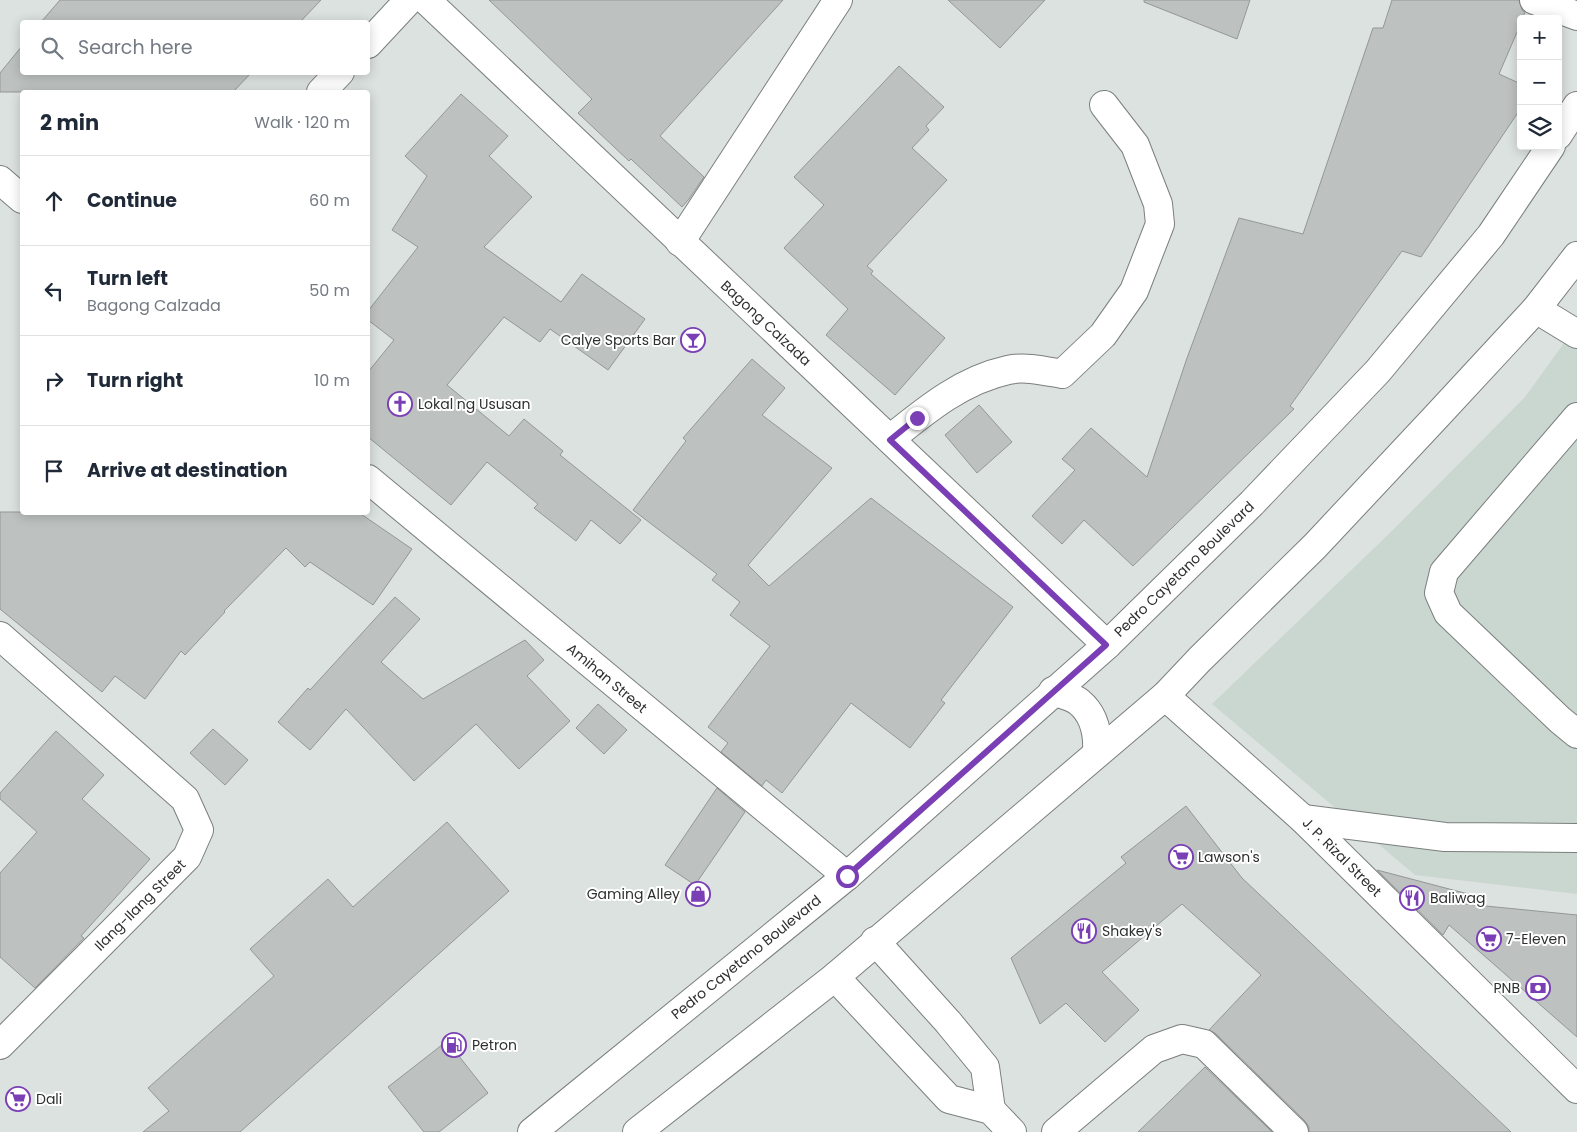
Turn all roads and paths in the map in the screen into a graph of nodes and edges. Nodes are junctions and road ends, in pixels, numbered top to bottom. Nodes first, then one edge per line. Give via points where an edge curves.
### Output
1 (409, 0) edge
2 (426, 0) edge
3 (838, 0) edge
4 (1534, 0) edge
5 (1577, 16) edge
6 (370, 42) edge
7 (337, 75) edge
8 (323, 90) edge
9 (1104, 105) dead end
10 (1577, 106) edge
11 (1562, 129) edge
12 (1548, 150) edge
13 (0, 180) edge
14 (20, 197) edge
15 (680, 242) junction
16 (1574, 267) edge
17 (1536, 309) junction
18 (1577, 334) edge
19 (1577, 417) edge
20 (890, 440) junction
21 (370, 482) edge
22 (0, 636) edge
23 (1106, 645) junction
24 (1054, 691) junction
25 (1165, 696) junction
26 (1577, 734) edge
27 (1097, 752) junction
28 (1303, 818) junction
29 (1577, 838) edge
30 (847, 876) junction
31 (875, 941) junction
32 (835, 977) junction
33 (0, 1046) edge
34 (1577, 1089) edge
35 (991, 1110) junction
36 (532, 1132) edge
37 (637, 1132) edge
38 (1012, 1132) edge
39 (1056, 1132) edge
40 (1294, 1132) edge

1 - 6 street
2 - 15 street, Bagong Calzada
3 - 15 street
4 - 5 street
7 - 8 street
9 - 20 street via 1135,145 1158,204 1160,224 1134,291 1103,335 1062,374 1009,370 959,388
10 - 11 street
12 - 23 street, Pedro Cayetano Boulevard via 1491,235 1378,371 1252,503
13 - 14 street
15 - 20 street, Bagong Calzada
16 - 17 street
17 - 18 street
17 - 25 street via 1321,538
19 - 26 street via 1444,572 1440,593 1448,613
20 - 23 street, Bagong Calzada
21 - 30 street, Amihan Street
22 - 33 street, Ilang-Ilang Street via 185,799 199,830 187,857
23 - 24 street, Pedro Cayetano Boulevard
24 - 27 street via 1078,702 1092,718 1098,735
24 - 30 street, Pedro Cayetano Boulevard
25 - 27 street
25 - 28 street, J. P. Rizal Street
27 - 31 street
28 - 29 street via 1445,838
28 - 34 street, J. P. Rizal Street
30 - 36 street, Pedro Cayetano Boulevard
31 - 32 street
31 - 35 street via 985,1067
32 - 35 street via 949,1099
32 - 37 street
35 - 38 street
39 - 40 street via 1154,1049 1182,1039 1204,1044

